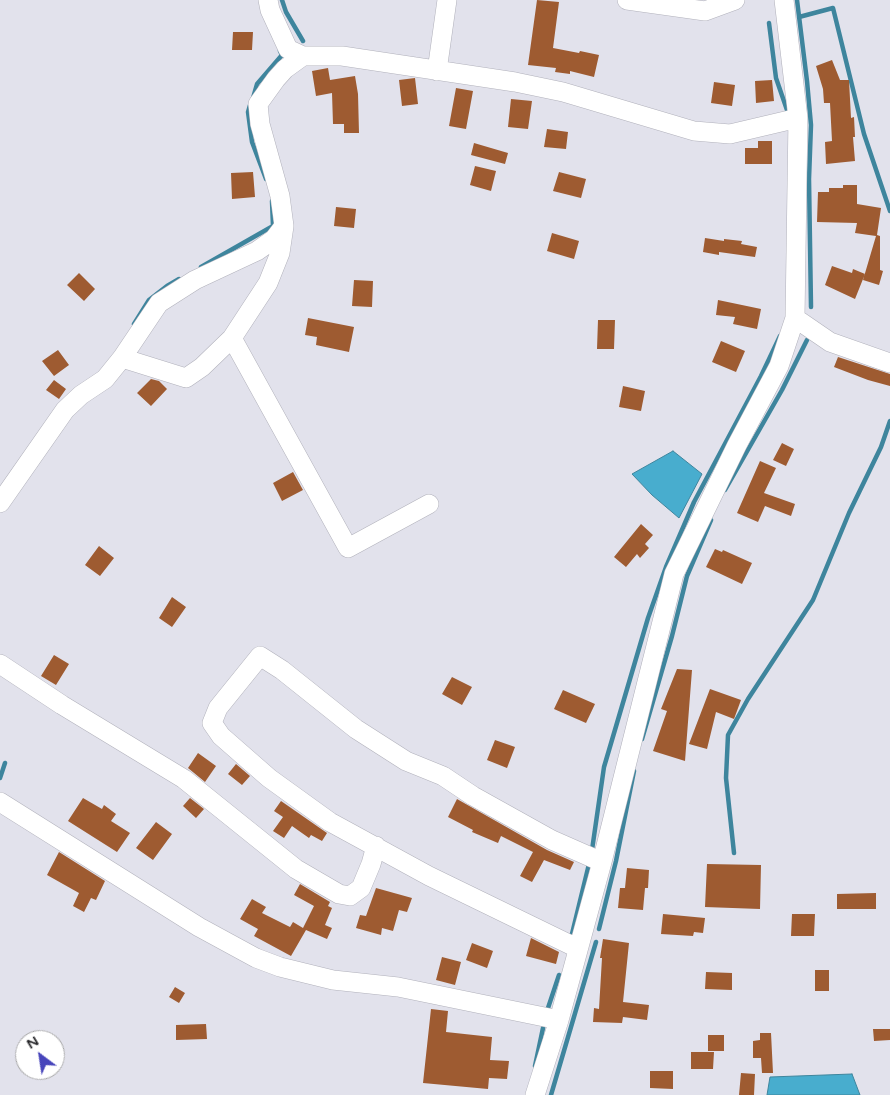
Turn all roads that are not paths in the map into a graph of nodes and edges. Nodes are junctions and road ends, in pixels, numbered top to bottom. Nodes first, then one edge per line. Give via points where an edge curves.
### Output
1 (268, 0) edge
2 (447, 0) edge
3 (627, 0) edge
4 (735, 0) edge
5 (781, 1) edge
6 (303, 56) junction
7 (437, 71) junction
8 (798, 118) junction
9 (284, 226) junction
10 (795, 318) junction
11 (232, 338) junction
12 (122, 358) junction
13 (890, 363) edge
14 (0, 503) edge
15 (429, 504) dead end
16 (0, 664) edge
17 (0, 802) edge
18 (376, 846) junction
19 (602, 862) junction
20 (577, 948) junction
21 (559, 1020) junction
22 (535, 1095) edge

1 - 6 street via 288,49
2 - 7 street
3 - 4 street via 705,11
5 - 8 street
6 - 7 street via 342,56
6 - 9 street via 285,69 258,104
7 - 8 street via 564,92 694,131 730,134
8 - 10 street
9 - 11 street via 280,253 268,283
9 - 12 street via 274,240 257,251 195,280 159,303
10 - 13 street via 830,342
10 - 19 street via 779,366 674,574
11 - 12 street via 186,378
11 - 15 street via 348,548
12 - 14 street via 105,378 65,410
16 - 18 street via 184,779 296,869 339,894 350,896 361,888
17 - 21 street via 199,927 256,958 333,980 398,987
18 - 19 street via 330,822 270,778 221,736 212,723 218,708 260,656 356,729 406,761 443,776 552,840
18 - 20 street via 429,876
19 - 20 street
20 - 21 street
21 - 22 street

